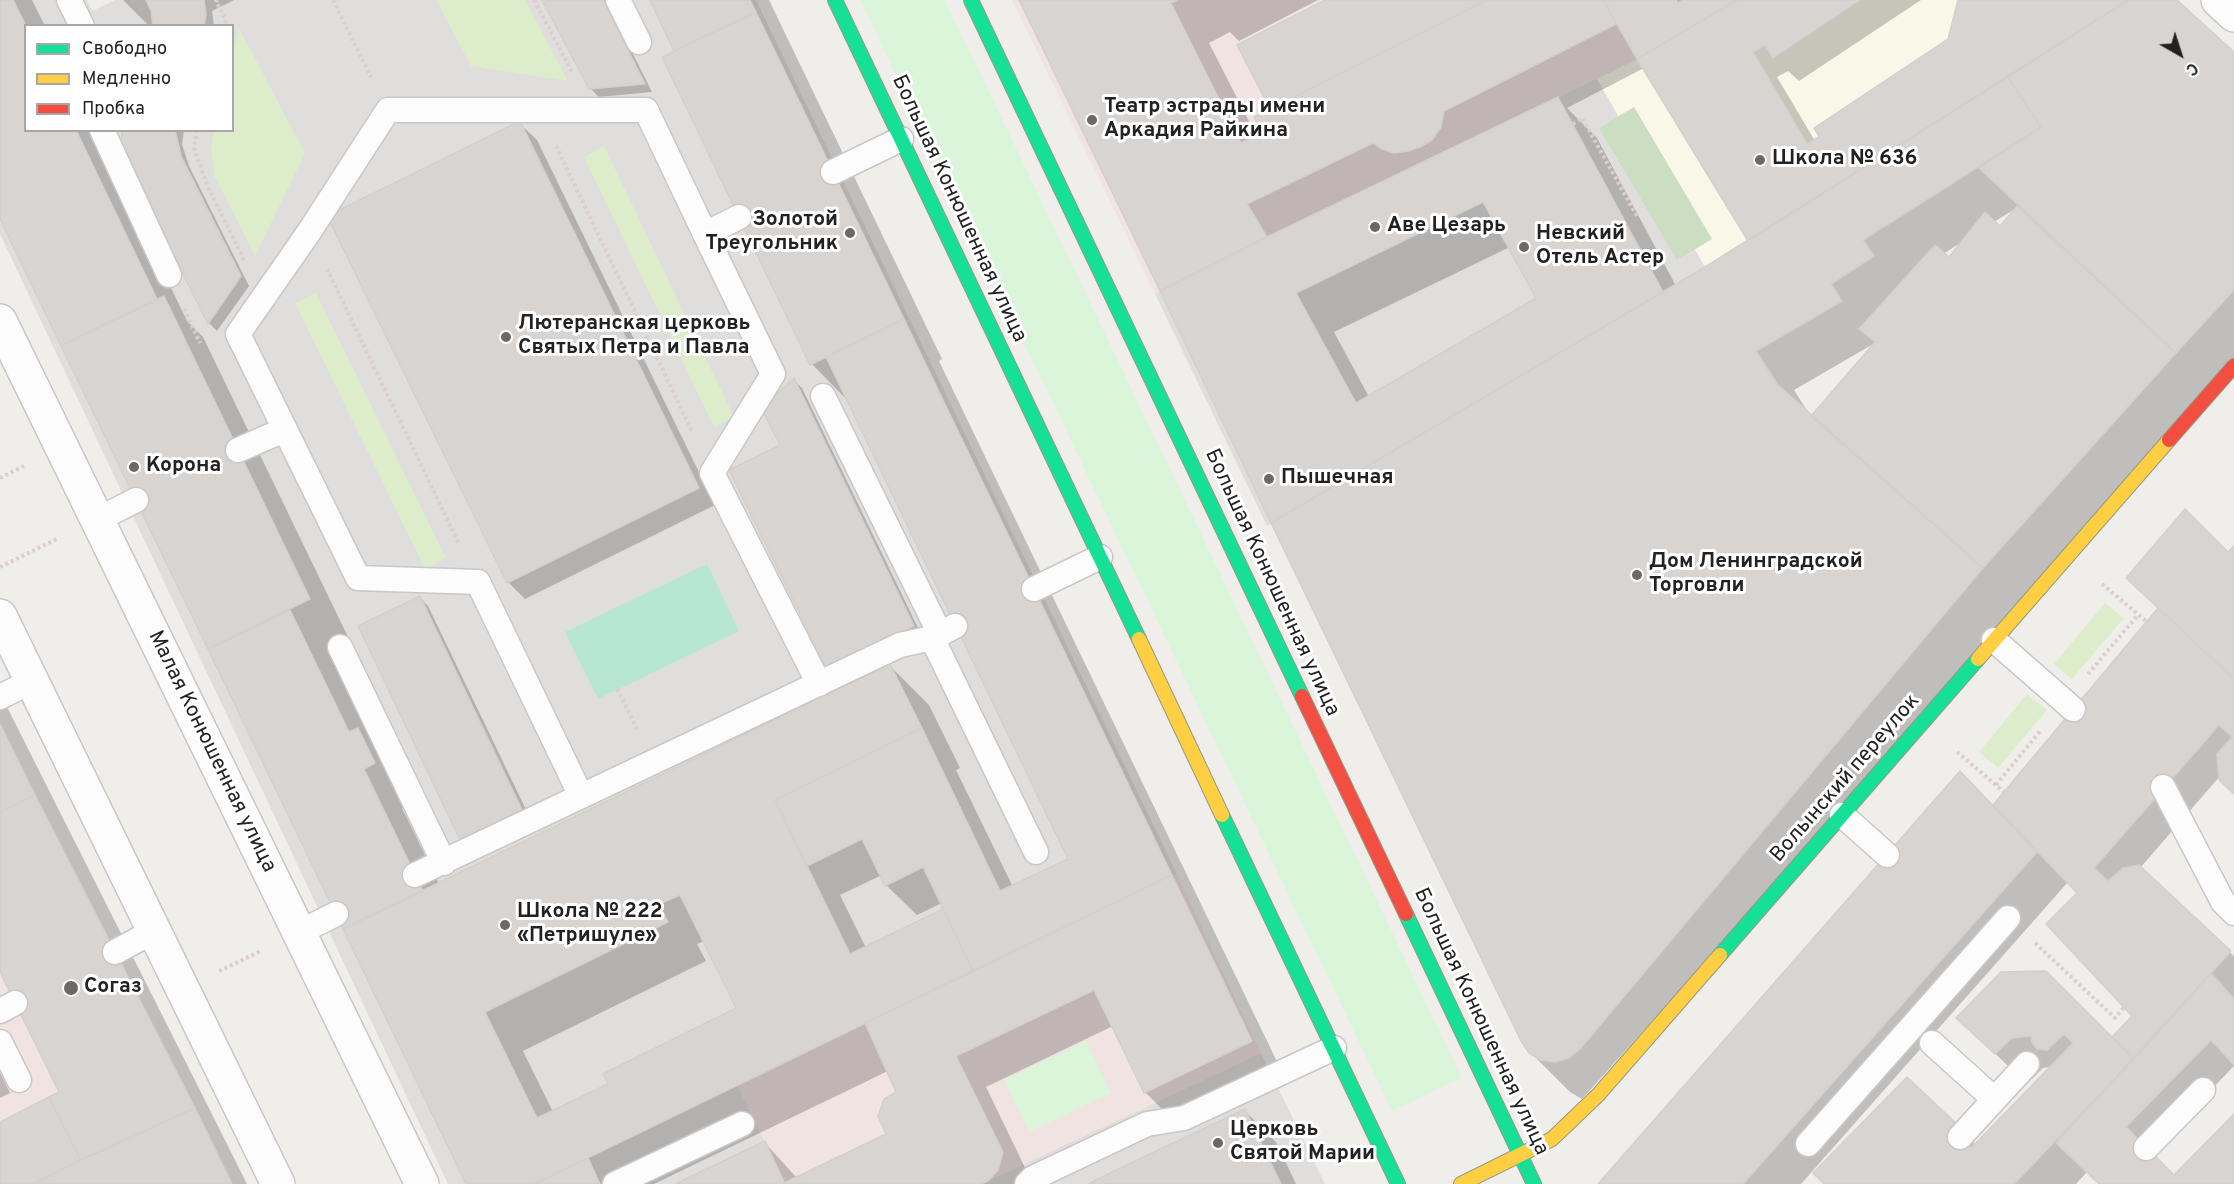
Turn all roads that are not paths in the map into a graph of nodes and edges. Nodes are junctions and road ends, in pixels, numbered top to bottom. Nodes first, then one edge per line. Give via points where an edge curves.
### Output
1 (69, 0) edge
2 (618, 0) edge
3 (835, 0) edge
4 (971, 0) edge
5 (2218, 0) edge
6 (2234, 15) edge
7 (81, 24) edge
8 (639, 42) dead end
9 (103, 132) edge
10 (902, 139) junction
11 (833, 172) dead end
12 (739, 217) dead end
13 (705, 234) junction
14 (169, 275) road end
15 (0, 321) edge
16 (2234, 366) edge
17 (823, 396) dead end
18 (284, 430) junction
19 (238, 450) dead end
20 (136, 500) dead end
21 (97, 520) junction
22 (1100, 557) junction
23 (1034, 589) dead end
24 (0, 616) edge
25 (943, 633) junction
26 (1994, 640) junction
27 (340, 647) dead end
28 (32, 681) junction
29 (819, 684) junction
30 (0, 697) edge
31 (2073, 709) dead end
32 (2163, 788) dead end
33 (581, 796) junction
34 (1842, 815) junction
35 (1036, 852) dead end
36 (1887, 855) dead end
37 (444, 862) junction
38 (416, 875) dead end
39 (2230, 902) edge
40 (336, 914) dead end
41 (2008, 918) road end
42 (154, 932) junction
43 (300, 932) junction
44 (115, 952) dead end
45 (0, 1042) edge
46 (1932, 1043) dead end
47 (1334, 1048) junction
48 (2027, 1064) dead end
49 (19, 1080) dead end
50 (2203, 1090) dead end
51 (1994, 1100) junction
52 (742, 1124) dead end
53 (1960, 1137) dead end
54 (1808, 1144) dead end
55 (2146, 1148) dead end
56 (1520, 1156) junction
57 (278, 1184) edge
58 (422, 1184) edge
59 (615, 1184) edge
60 (1027, 1184) edge
61 (1398, 1184) edge
62 (1461, 1184) edge
63 (1534, 1184) edge

1 - 7 lane
2 - 8 lane
3 - 10 main road, Большая Конюшенная улица
4 - 56 main road, Большая Конюшенная улица
5 - 6 street
9 - 14 lane
10 - 11 lane
10 - 22 main road, Большая Конюшенная улица
12 - 13 lane
13 - 18 lane via 646,110 388,110 238,334
13 - 29 lane via 773,374 712,473
15 - 21 street, Малая Конюшенная улица
16 - 26 main road, Волынский переулок
17 - 25 lane
18 - 19 lane
18 - 33 lane via 358,578 478,582
20 - 21 lane
21 - 43 street, Малая Конюшенная улица
22 - 23 lane
22 - 47 main road, Большая Конюшенная улица
24 - 28 street
25 - 29 lane via 900,645
25 - 35 lane
26 - 31 lane
26 - 34 main road, Волынский переулок
27 - 37 lane
28 - 30 lane
28 - 42 street
29 - 33 lane
32 - 39 lane
33 - 37 lane
34 - 36 lane
34 - 56 main road, Волынский переулок via 1598,1095 1552,1139
37 - 38 lane
40 - 43 lane
41 - 54 lane via 1979,934
42 - 44 lane
42 - 57 street
43 - 58 street, Малая Конюшенная улица
45 - 49 lane
46 - 51 lane
47 - 60 lane via 1184,1118 1147,1124
47 - 61 main road, Большая Конюшенная улица
48 - 51 lane
50 - 55 lane
51 - 53 lane
52 - 59 lane
56 - 62 main road, Волынский переулок
56 - 63 main road, Большая Конюшенная улица

